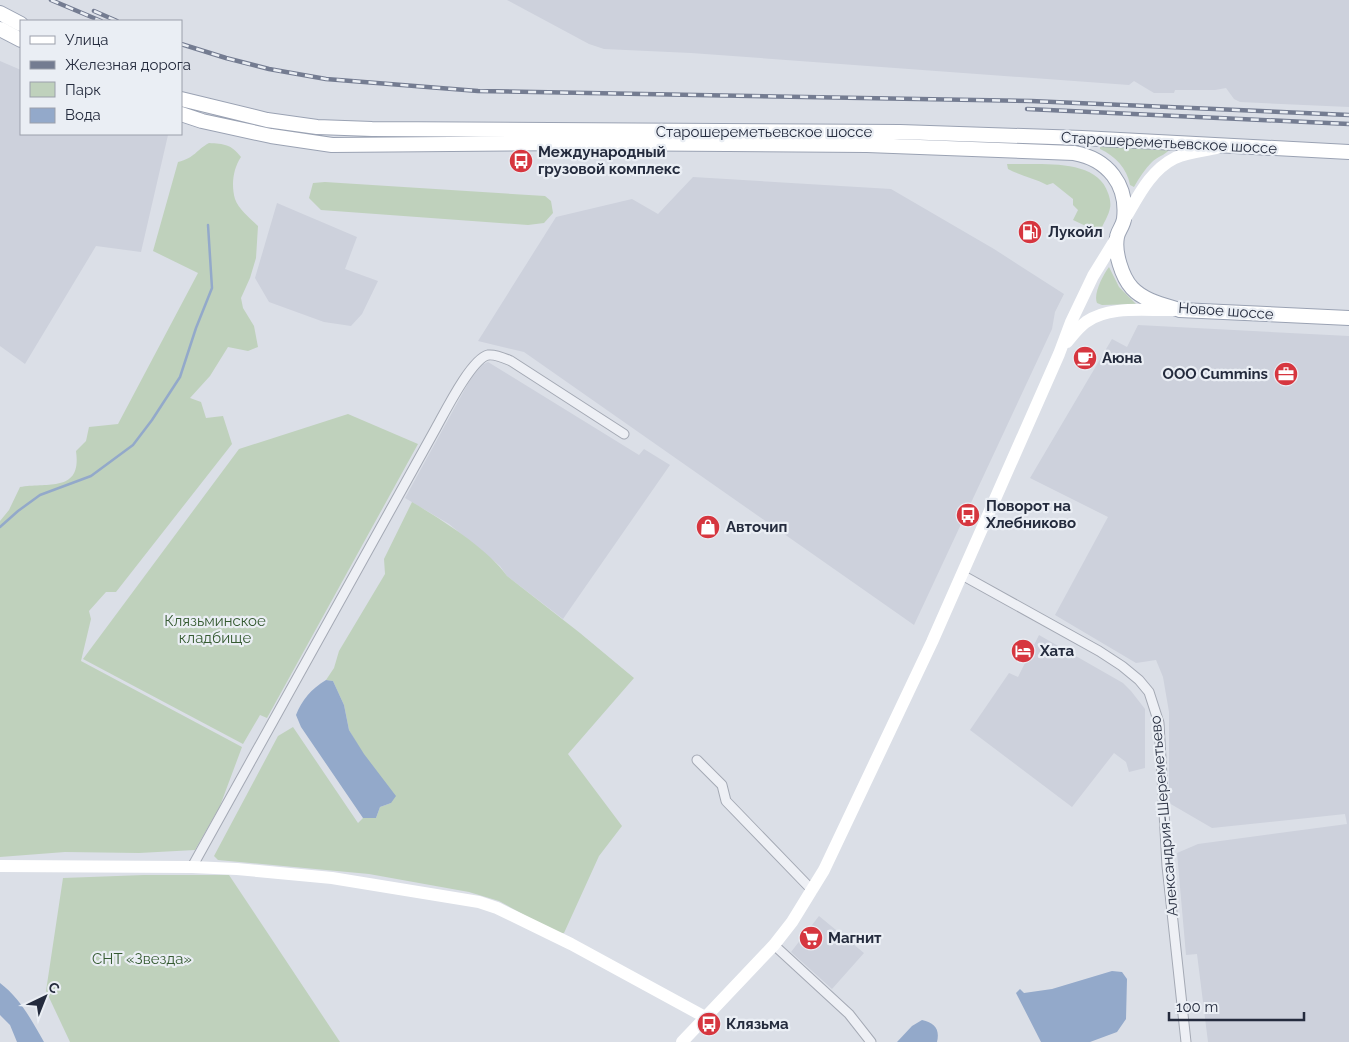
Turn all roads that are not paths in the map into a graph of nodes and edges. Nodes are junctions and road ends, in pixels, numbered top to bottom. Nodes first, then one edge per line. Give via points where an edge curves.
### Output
1 (0, 13) edge
2 (20, 23) edge
3 (0, 29) edge
4 (20, 39) edge
5 (182, 99) edge
6 (182, 114) edge
7 (1234, 145) junction
8 (1349, 152) edge
9 (1123, 222) junction
10 (1117, 237) junction
11 (1180, 310) junction
12 (1349, 318) edge
13 (1062, 348) junction
14 (624, 434) dead end
15 (962, 575) junction
16 (697, 760) dead end
17 (0, 866) edge
18 (192, 867) junction
19 (812, 890) junction
20 (774, 945) junction
21 (705, 1017) junction
22 (682, 1042) edge
23 (871, 1042) edge
24 (1186, 1042) edge

1 - 2 main road
3 - 4 main road
5 - 7 main road, Старошереметьевское шоссе via 267,120 316,127 900,132
6 - 9 main road, Старошереметьевское шоссе via 271,136 332,145 703,143 1074,153 1097,160 1112,174 1123,197
7 - 8 main road, Старошереметьевское шоссе
7 - 9 main road via 1189,153 1163,166 1142,189
9 - 10 main road
10 - 11 main road, Новое шоссе via 1120,267 1125,280 1133,289 1155,302
10 - 13 main road via 1093,276
11 - 12 main road, Новое шоссе
11 - 13 main road via 1116,311 1097,316 1076,331
13 - 15 main road
14 - 18 street via 511,361 488,355 481,358 470,370 436,428
15 - 19 main road
15 - 24 street, Александрия-Шереметьево via 1122,666 1149,692 1158,723 1167,866
16 - 19 street via 722,785 726,801
17 - 18 main road
18 - 21 main road via 332,878 488,905 600,959
19 - 20 main road
20 - 21 main road
20 - 23 street via 849,1014
21 - 22 main road

